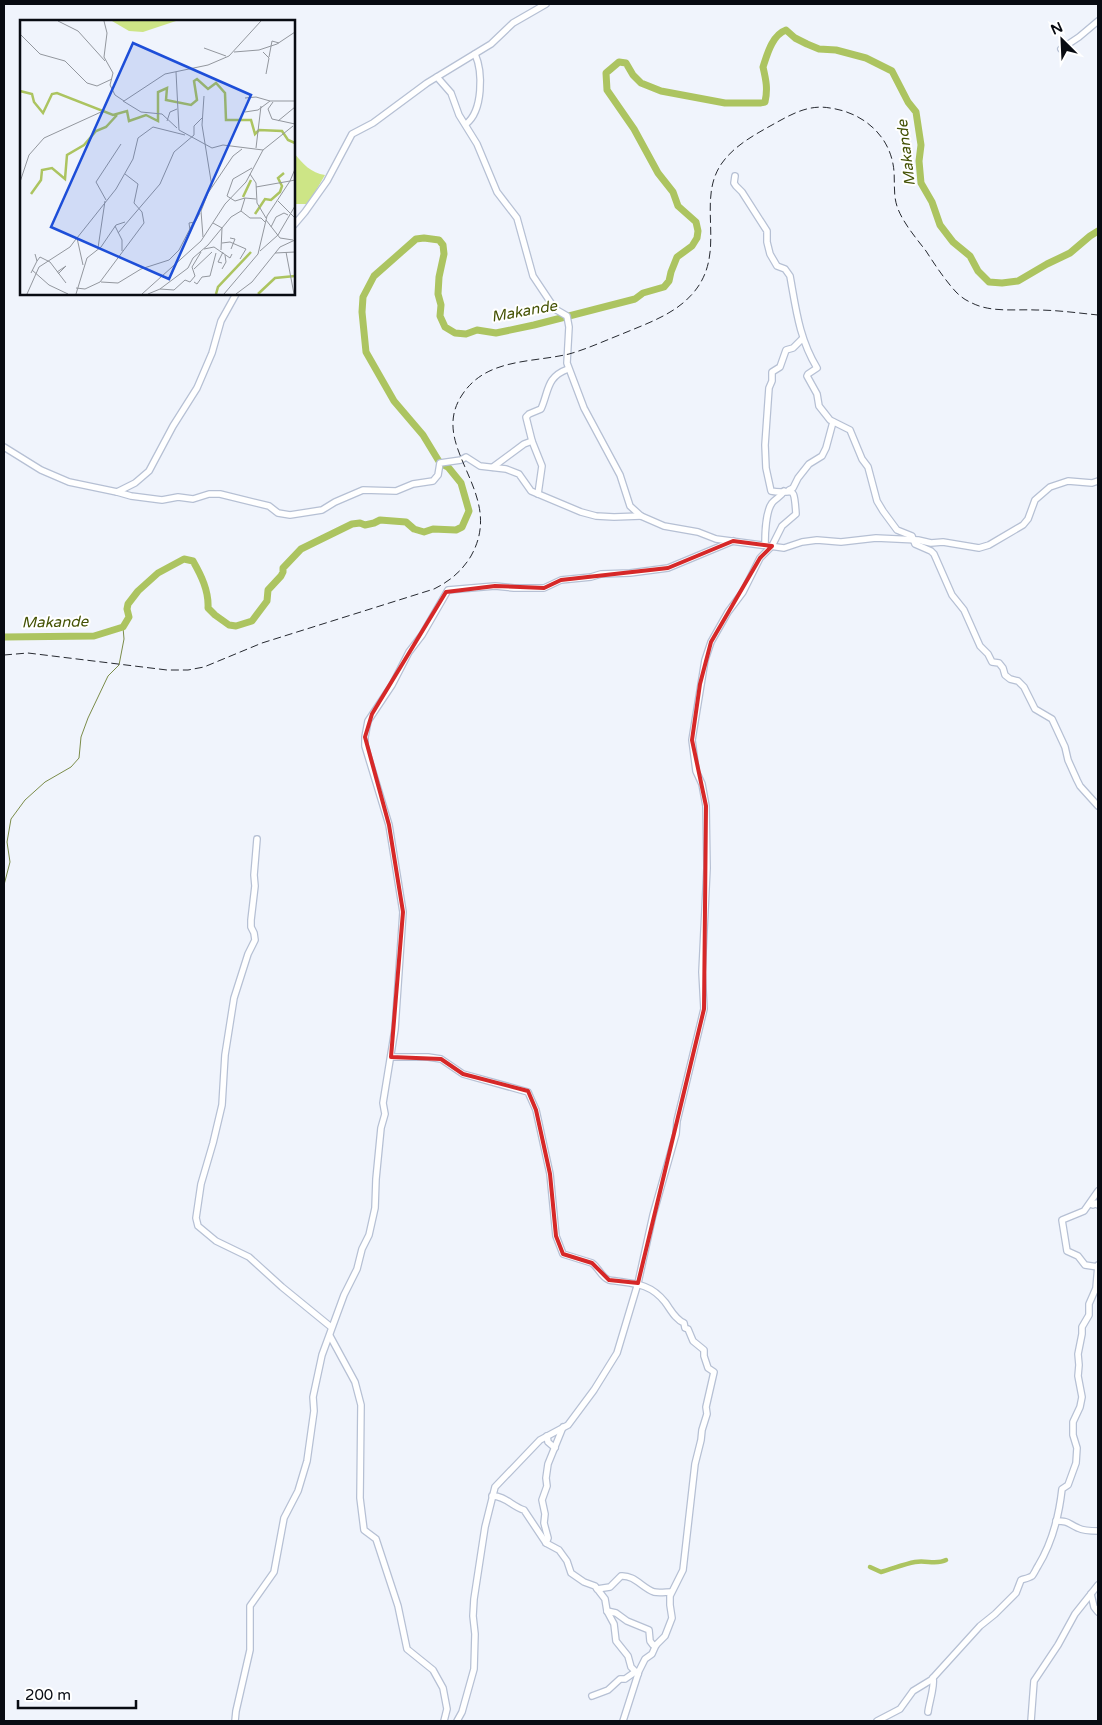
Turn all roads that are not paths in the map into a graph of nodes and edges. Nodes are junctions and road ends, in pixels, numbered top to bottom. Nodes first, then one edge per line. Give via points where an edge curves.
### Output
1 (546, 4) edge
2 (1098, 21) edge
3 (1062, 49) dead end
4 (475, 54) junction
5 (437, 77) junction
6 (466, 124) junction
7 (735, 176) dead end
8 (295, 224) edge
9 (235, 295) edge
10 (802, 339) junction
11 (568, 369) junction
12 (833, 422) junction
13 (532, 441) junction
14 (4, 447) edge
15 (493, 467) junction
16 (1098, 481) edge
17 (786, 491) junction
18 (117, 492) junction
19 (538, 494) junction
20 (641, 516) junction
21 (733, 541) junction
22 (914, 541) junction
23 (765, 544) junction
24 (772, 546) junction
25 (1098, 806) edge
26 (257, 839) dead end
27 (391, 1057) junction
28 (1098, 1191) edge
29 (1090, 1204) junction
30 (1098, 1205) edge
31 (1098, 1266) edge
32 (638, 1283) junction
33 (331, 1327) junction
34 (330, 1336) junction
35 (563, 1428) junction
36 (547, 1436) junction
37 (555, 1448) junction
38 (492, 1496) junction
39 (1056, 1521) junction
40 (1098, 1531) edge
41 (546, 1543) junction
42 (1098, 1585) edge
43 (597, 1589) junction
44 (671, 1592) junction
45 (1091, 1594) junction
46 (607, 1611) junction
47 (1098, 1612) edge
48 (656, 1645) junction
49 (637, 1673) junction
50 (933, 1678) junction
51 (592, 1696) dead end
52 (928, 1712) dead end
53 (235, 1721) edge
54 (444, 1721) edge
55 (457, 1721) edge
56 (623, 1721) edge
57 (877, 1721) edge
58 (1030, 1721) edge

1 - 4 street via 513,22 491,44
2 - 3 street
4 - 5 street
4 - 6 street via 480,67 480,88 473,117
5 - 6 street via 450,91
5 - 8 street via 350,136 326,181
6 - 11 street via 497,192 518,220 533,276 555,309 567,316 570,327
7 - 10 street via 736,186 767,231 770,254 777,266 786,269 790,276
9 - 18 street via 221,321 197,388 150,471
10 - 12 street via 816,368 807,377 818,394 819,406
10 - 17 street via 785,352 780,367 772,372 769,388 766,468 772,492
11 - 13 street via 552,379 541,409 527,416
11 - 20 street via 585,412 620,475 628,503
12 - 17 street via 822,456 809,464 793,488
12 - 22 street via 850,430 868,467 883,511 897,530 910,535
13 - 15 street
13 - 19 street via 542,466
14 - 18 street via 57,477
15 - 18 street via 480,466 465,457 440,463 433,481 413,484 394,492 363,490 322,510 296,515 282,515 269,506 220,494 162,500
15 - 19 street via 520,475 527,487
16 - 22 street via 1068,481 1050,487 1035,500 1026,522 985,547
17 - 23 street via 771,505
17 - 24 street via 794,494 796,514 782,526
19 - 20 street via 596,516
20 - 21 street via 664,526
21 - 23 street
21 - 27 street via 668,568 561,580 546,588 495,586 452,589 443,597 372,714 364,737 389,825 403,912
22 - 24 street via 876,538 841,542 817,540 784,548
22 - 25 street via 934,554 952,595 964,610 980,646 991,661 999,663 1005,675 1024,687 1035,709 1052,719 1080,786
23 - 24 street
24 - 32 street via 760,558 743,592 710,642 700,684 692,740 696,771 706,806 704,1009
26 - 33 street via 251,920 255,940 234,998 225,1055 222,1105 201,1184 196,1218 198,1226 216,1241 249,1257
27 - 32 street via 441,1059 462,1074 528,1092 536,1110 552,1187 556,1236 563,1254 597,1266 605,1279
27 - 33 street via 383,1102 385,1114 375,1208 369,1235
28 - 29 street
29 - 30 street
29 - 31 street via 1084,1211 1062,1220 1067,1251 1078,1256 1084,1265
31 - 39 street via 1096,1288 1089,1304 1089,1316 1082,1327 1078,1354 1082,1397 1073,1422 1076,1463 1068,1485 1062,1489 1062,1503
32 - 35 street via 617,1352 594,1390
32 - 44 street via 660,1295 684,1323 693,1341 702,1347 708,1368 714,1372 706,1407 708,1414 694,1464 683,1570
33 - 34 street
34 - 53 street via 315,1383 313,1424 304,1474 284,1518 274,1572 250,1606 250,1650
34 - 54 street via 355,1382 361,1405 360,1498 364,1530 376,1539 398,1606 407,1649 433,1670 443,1688 447,1709
35 - 36 street
35 - 37 street
36 - 37 street
36 - 38 street via 495,1487
37 - 41 street via 548,1464 547,1486 542,1500
38 - 41 street via 496,1495 524,1510
38 - 55 street via 474,1599 474,1669
39 - 40 street via 1067,1521 1077,1528
39 - 50 street via 1052,1540 1032,1576 1021,1580 1016,1593 980,1626
41 - 43 street via 559,1550 571,1573
42 - 45 street
43 - 44 street via 610,1587 621,1576 626,1576 654,1592
43 - 46 street via 605,1599
44 - 48 street via 672,1618 665,1636
45 - 47 street
45 - 58 street via 1034,1681
46 - 48 street via 649,1630 650,1641
46 - 49 street via 614,1624 616,1641
48 - 49 street
49 - 51 street
49 - 56 street
50 - 52 street
50 - 57 street via 914,1691 900,1709

